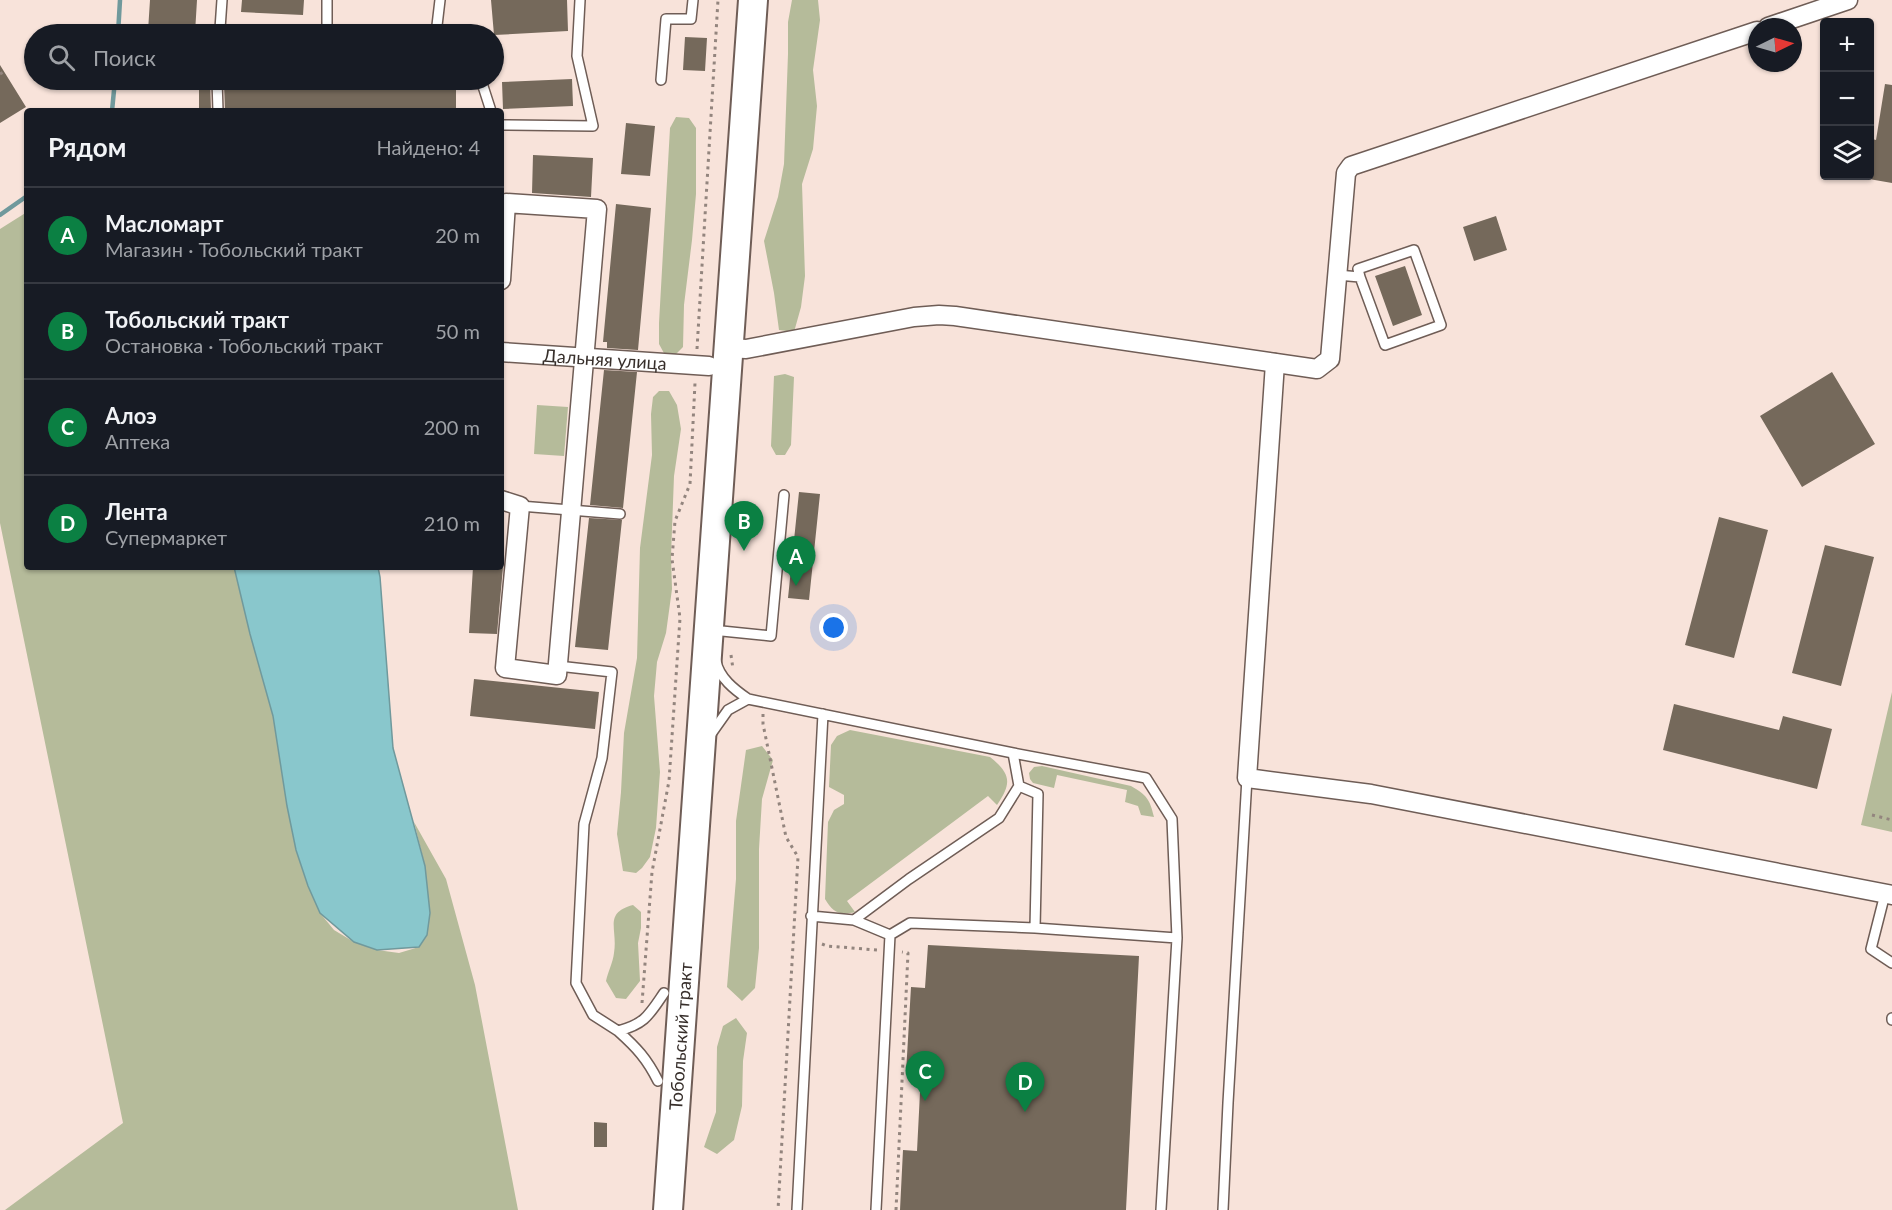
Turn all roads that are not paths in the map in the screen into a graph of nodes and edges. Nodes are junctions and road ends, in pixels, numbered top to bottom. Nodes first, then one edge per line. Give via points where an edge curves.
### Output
1 (222, 0) edge
2 (327, 0) edge
3 (440, 0) edge
4 (580, 0) edge
5 (693, 0) edge
6 (735, 0) edge
7 (753, 0) edge
8 (1848, 0) edge
9 (1794, 18) edge
10 (220, 24) edge
11 (327, 24) edge
12 (437, 24) edge
13 (1748, 33) edge
14 (662, 80) dead end
15 (217, 90) edge
16 (484, 90) edge
17 (218, 108) edge
18 (490, 108) edge
19 (504, 125) edge
20 (504, 234) edge
21 (1337, 275) junction
22 (1360, 277) junction
23 (504, 352) edge
24 (586, 357) junction
25 (711, 360) junction
26 (1275, 363) junction
27 (784, 495) dead end
28 (504, 501) edge
29 (520, 506) junction
30 (572, 510) junction
31 (620, 514) dead end
32 (709, 630) junction
33 (558, 666) junction
34 (748, 699) junction
35 (823, 714) junction
36 (1013, 753) junction
37 (701, 756) junction
38 (1247, 778) junction
39 (1019, 786) junction
40 (1888, 894) edge
41 (811, 916) junction
42 (854, 920) junction
43 (1035, 928) junction
44 (890, 935) junction
45 (1177, 938) junction
46 (1892, 963) edge
47 (664, 993) junction
48 (618, 1031) junction
49 (658, 1081) junction
50 (650, 1210) edge
51 (668, 1210) edge
52 (797, 1210) edge
53 (876, 1210) edge
54 (1161, 1210) edge
55 (1223, 1210) edge

1 - 10 lane
2 - 11 lane
3 - 12 lane
4 - 19 lane via 578,56 593,126
5 - 14 lane via 691,19 666,19
6 - 25 main road, Тобольский тракт
7 - 25 main road, Тобольский тракт
8 - 9 street
13 - 21 street via 1351,166 1346,173
15 - 17 lane
16 - 18 lane
20 - 24 street via 506,203 597,208
21 - 22 lane
21 - 26 street, Дальняя улица via 1330,360 1317,369
22 - 22 lane via 1385,345 1441,325 1414,250 1358,269
23 - 24 street, Дальняя улица
24 - 25 street, Дальняя улица
24 - 30 street
25 - 26 street, Дальняя улица via 746,349 914,317 955,315
25 - 32 main road, Тобольский тракт
25 - 47 main road, Тобольский тракт
26 - 38 street
27 - 32 lane via 771,636
28 - 29 street
29 - 30 lane
29 - 33 street via 505,668 557,675
30 - 31 lane
30 - 33 street
32 - 34 lane via 717,667 731,687
32 - 37 main road, Тобольский тракт
33 - 48 lane via 612,672 602,758 584,824 576,983 593,1015
34 - 35 lane
34 - 37 lane via 728,710
35 - 36 lane
35 - 41 lane
36 - 39 lane
36 - 45 lane via 1146,778 1172,819
37 - 51 main road, Тобольский тракт
38 - 40 street via 1371,794
38 - 55 lane
39 - 42 lane via 999,818
39 - 43 lane via 1038,794
40 - 46 lane via 1871,948
41 - 42 lane
41 - 52 lane
42 - 44 lane
43 - 44 lane via 910,923
43 - 45 lane
44 - 53 lane
45 - 54 lane
47 - 48 lane via 648,1017 635,1027
47 - 49 main road, Тобольский тракт
48 - 49 lane via 639,1049
49 - 50 main road, Тобольский тракт

